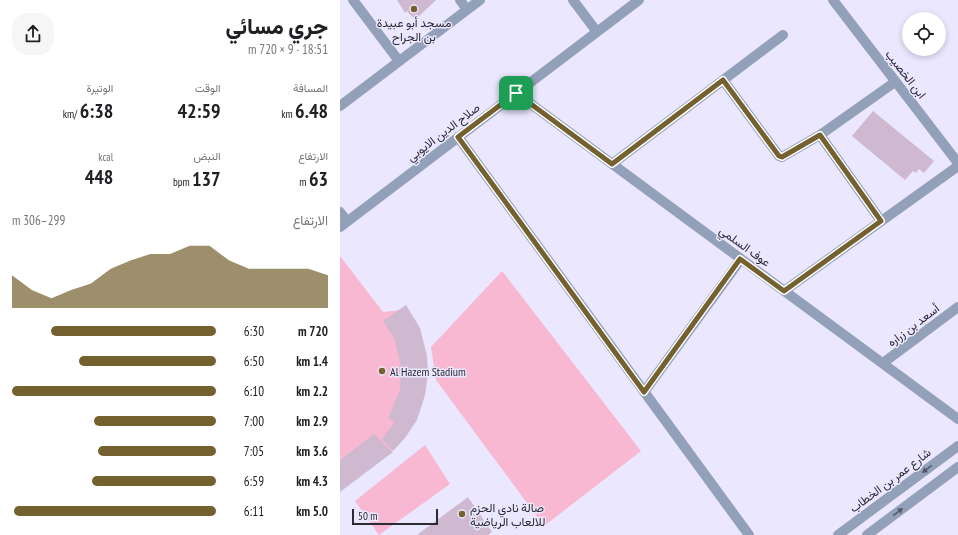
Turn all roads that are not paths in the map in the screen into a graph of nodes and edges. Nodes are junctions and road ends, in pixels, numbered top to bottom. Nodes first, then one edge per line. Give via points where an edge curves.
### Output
1 (353, 0) edge
2 (460, 0) edge
3 (480, 0) edge
4 (573, 0) edge
5 (639, 0) edge
6 (833, 0) edge
7 (467, 10) junction
8 (597, 32) junction
9 (783, 35) dead end
10 (399, 61) junction
11 (723, 80) junction
12 (895, 82) junction
13 (516, 93) junction
14 (340, 106) edge
15 (820, 135) junction
16 (458, 137) junction
17 (958, 163) edge
18 (612, 164) junction
19 (958, 166) edge
20 (340, 212) edge
21 (881, 221) junction
22 (343, 224) edge
23 (740, 259) junction
24 (784, 291) junction
25 (958, 307) edge
26 (883, 363) junction
27 (644, 392) junction
28 (958, 419) edge
29 (958, 446) edge
30 (958, 467) edge
31 (749, 535) edge
32 (838, 535) edge
33 (866, 535) edge

1 - 10 street
2 - 7 street
3 - 7 street
4 - 8 street
5 - 8 street, صلاح الدين الايوبي
6 - 12 street, ابن الخصيب
7 - 10 street
8 - 13 street, صلاح الدين الايوبي
9 - 11 street
10 - 14 street
11 - 15 street via 779,156 782,157
11 - 18 street
12 - 15 street
12 - 17 street, ابن الخصيب
13 - 16 street, صلاح الدين الايوبي
13 - 18 street, عوف السلمي
15 - 21 street
16 - 22 street, صلاح الدين الايوبي
16 - 27 street
18 - 23 street, عوف السلمي
19 - 21 street
20 - 22 street
21 - 24 street
23 - 24 street, عوف السلمي
23 - 27 street
24 - 26 street, عوف السلمي
25 - 26 street, أسعد بن زراره
26 - 28 street, عوف السلمي
27 - 31 street
29 -> 32 street, شارع عمر بن الخطاب
33 -> 30 street

